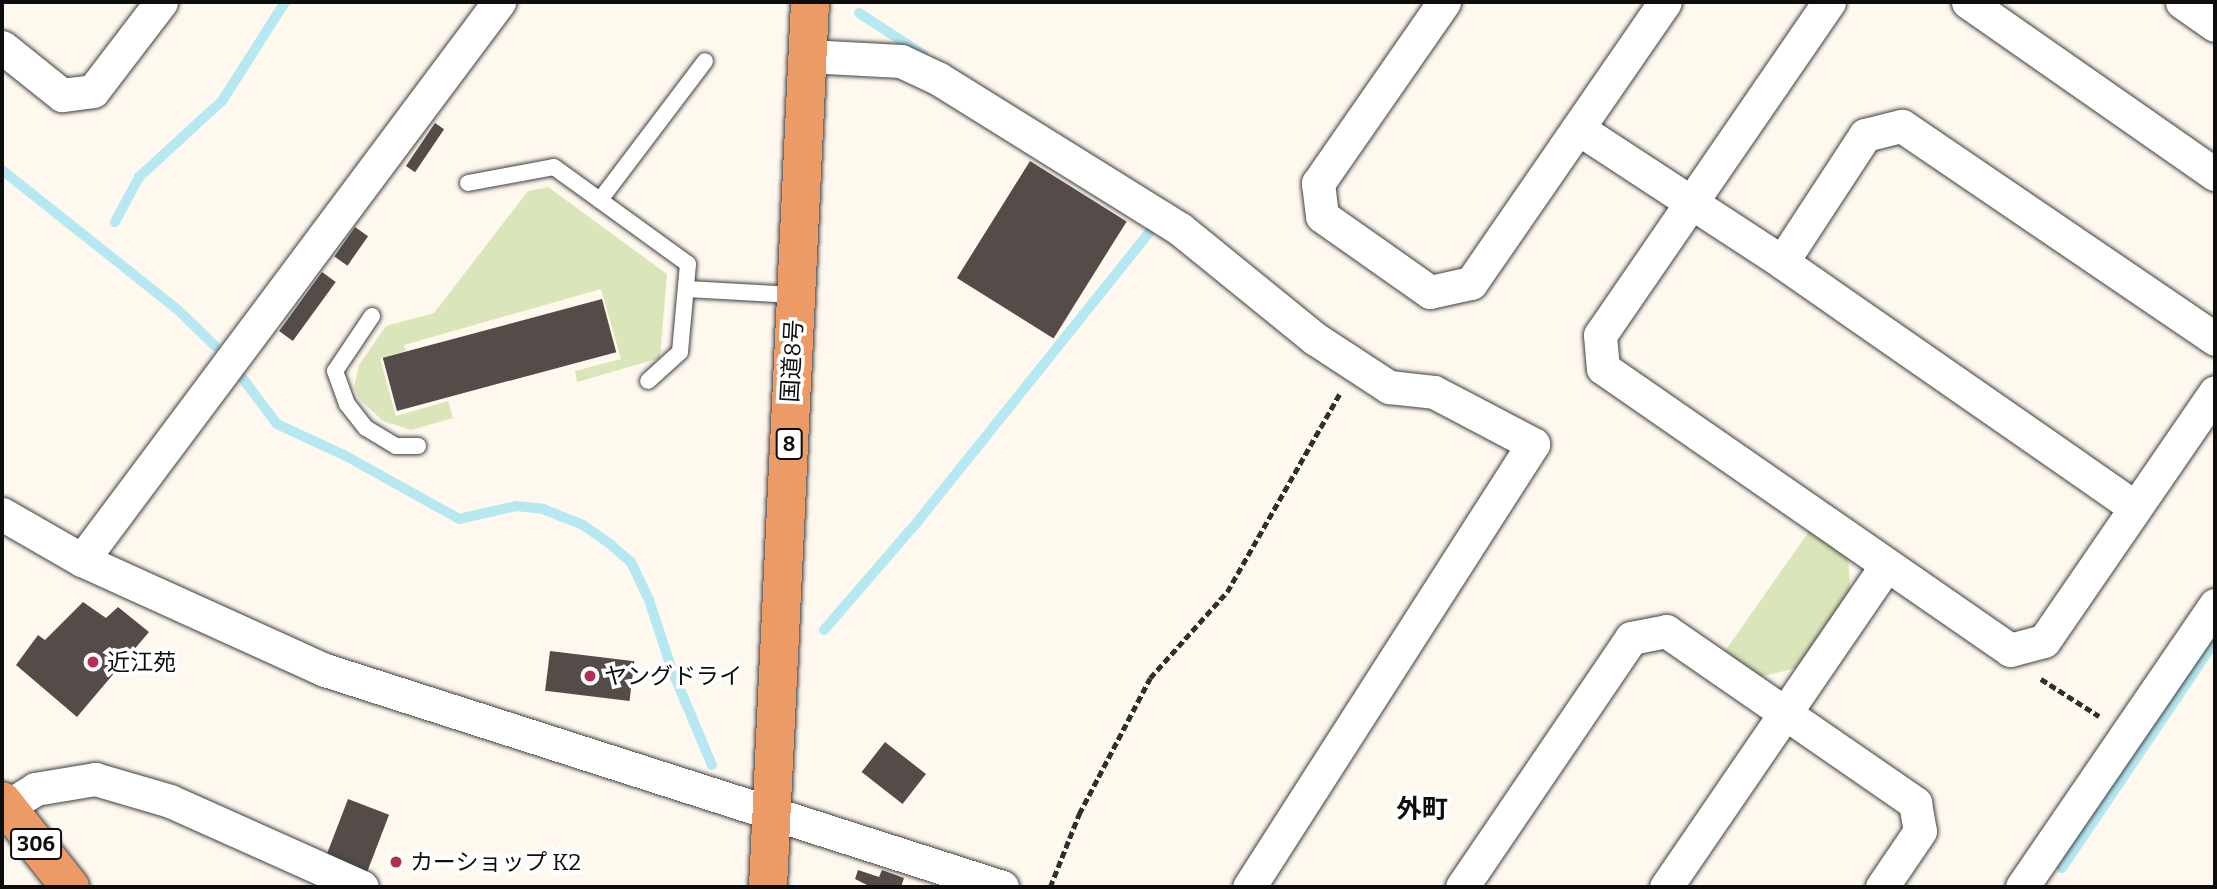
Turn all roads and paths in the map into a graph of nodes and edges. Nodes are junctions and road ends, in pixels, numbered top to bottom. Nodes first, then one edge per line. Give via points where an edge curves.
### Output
1 (161, 2) edge
2 (499, 2) edge
3 (810, 2) edge
4 (1444, 2) edge
5 (1665, 2) edge
6 (1829, 2) edge
7 (1968, 2) edge
8 (2182, 2) edge
9 (2215, 25) edge
10 (2, 47) edge
11 (807, 56) junction
12 (705, 61) dead end
13 (1579, 129) junction
14 (2215, 174) edge
15 (468, 183) dead end
16 (600, 200) junction
17 (1692, 204) junction
18 (1782, 262) junction
19 (686, 289) junction
20 (796, 295) junction
21 (372, 316) dead end
22 (2215, 339) edge
23 (1356, 365) junction
24 (648, 381) dead end
25 (2215, 392) edge
26 (418, 446) dead end
27 (2134, 508) junction
28 (2, 514) edge
29 (82, 560) junction
30 (1886, 566) junction
31 (2215, 605) edge
32 (2010, 650) junction
33 (1785, 715) junction
34 (2125, 733) junction
35 (3, 806) edge
36 (772, 817) junction
37 (2030, 884) edge
38 (70, 887) edge
39 (362, 887) edge
40 (768, 887) edge
41 (1002, 887) edge
42 (1050, 887) edge
43 (1249, 887) edge
44 (1462, 887) edge
45 (1666, 887) edge
46 (1882, 887) edge

1 - 10 street via 93,91 62,95
2 - 29 street
3 - 11 highway, 国道8号 / 8
4 - 13 street via 1318,183 1322,216 1430,292 1471,283
5 - 13 street
6 - 17 street
7 - 14 street
8 - 9 street
11 - 20 highway, 国道8号 / 8
11 - 23 street via 901,61 939,79 1180,229 1314,338
12 - 16 lane
13 - 17 street
15 - 16 lane via 554,167
16 - 19 lane via 688,264
17 - 18 street
17 - 30 street via 1600,335 1603,368
18 - 22 street via 1865,135 1902,126
18 - 27 street
19 - 20 lane
19 - 24 lane via 680,352
20 - 36 highway, 国道8号 / 8
21 - 26 lane via 335,371 347,404 366,428 397,446
23 - 42 path via 1227,592 1150,678 1079,814
23 - 43 street via 1389,387 1434,392 1533,444
25 - 27 street
27 - 32 street via 2044,641
28 - 29 street
29 - 36 street via 325,670 620,762
30 - 32 street
30 - 33 street
31 - 34 street
32 - 34 path via 2039,677
33 - 44 street via 1665,631 1631,638
33 - 45 street
33 - 46 street via 1915,803 1920,831
34 - 37 street
35 - 38 highway, 306
35 - 39 street via 35,789 95,779 170,801
36 - 40 highway, 国道8号 / 8
36 - 41 street

